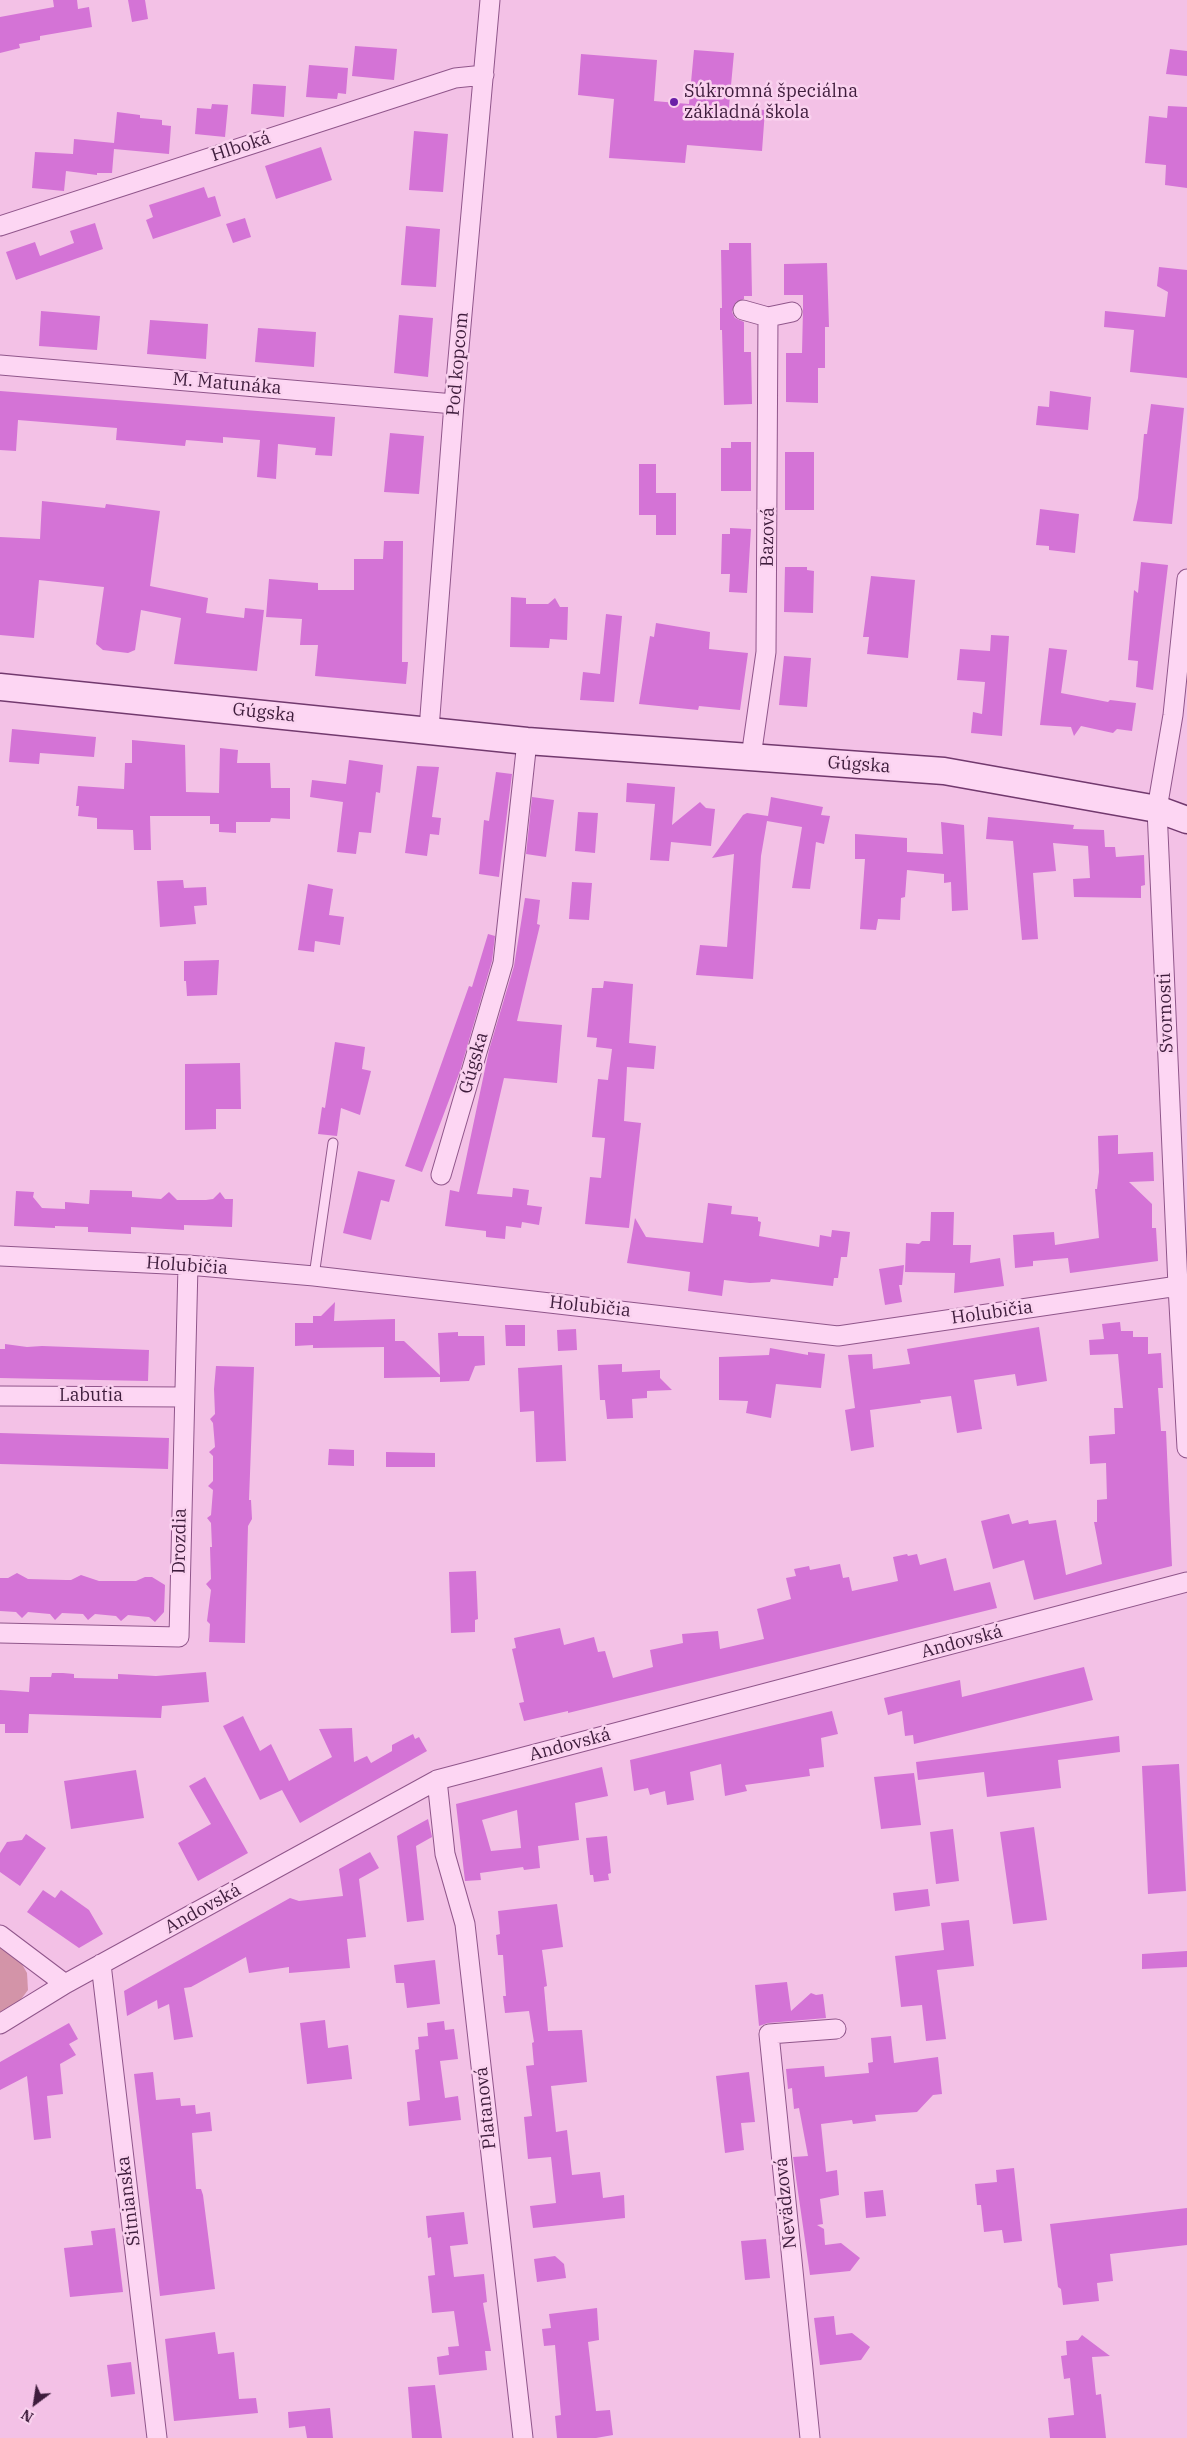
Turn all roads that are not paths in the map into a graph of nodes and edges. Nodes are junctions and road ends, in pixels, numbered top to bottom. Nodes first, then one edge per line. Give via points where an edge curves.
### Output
1 (490, 0) edge
2 (484, 75) junction
3 (0, 226) edge
4 (743, 310) dead end
5 (792, 312) dead end
6 (768, 317) junction
7 (0, 365) edge
8 (454, 404) junction
9 (1187, 579) edge
10 (0, 687) edge
11 (429, 729) junction
12 (527, 740) junction
13 (751, 757) junction
14 (1157, 809) junction
15 (1187, 820) edge
16 (333, 1142) dead end
17 (441, 1175) dead end
18 (0, 1256) edge
19 (188, 1265) junction
20 (314, 1276) junction
21 (1178, 1286) junction
22 (0, 1396) edge
23 (183, 1397) junction
24 (1187, 1448) edge
25 (1187, 1582) edge
26 (0, 1633) edge
27 (437, 1780) junction
28 (0, 1935) edge
29 (101, 1964) junction
30 (65, 1984) junction
31 (0, 2024) edge
32 (836, 2030) dead end
33 (157, 2438) edge
34 (523, 2438) edge
35 (810, 2438) edge

1 - 2 street, Pod kopcom
2 - 3 street, Hlboká via 455,78
2 - 8 street, Pod kopcom
4 - 6 street
5 - 6 street
6 - 13 street, Bazová via 766,652
7 - 8 street, M. Matunáka
8 - 11 street, Pod kopcom
9 - 14 street, Svornosti via 1173,715
10 - 11 main road, Gúgska
11 - 12 main road, Gúgska
12 - 13 main road, Gúgska
12 - 17 street, Gúgska via 503,963
13 - 14 main road, Gúgska via 944,771
14 - 15 main road, Gúgska
14 - 21 street, Svornosti
16 - 20 lane
18 - 19 street, Holubičia
19 - 20 street, Holubičia
19 - 23 street, Drozdia
20 - 21 street, Holubičia via 838,1336
21 - 24 street, Svornosti
22 - 23 street, Labutia
23 - 26 street, Drozdia via 179,1638
25 - 27 street, Andovská
27 - 29 street, Andovská
27 - 34 street, Platanová via 445,1854 465,1924
28 - 30 street
29 - 30 street, Andovská
29 - 33 street, Sitnianska
30 - 31 street, Andovská
32 - 35 street, Nevädzová via 769,2034

